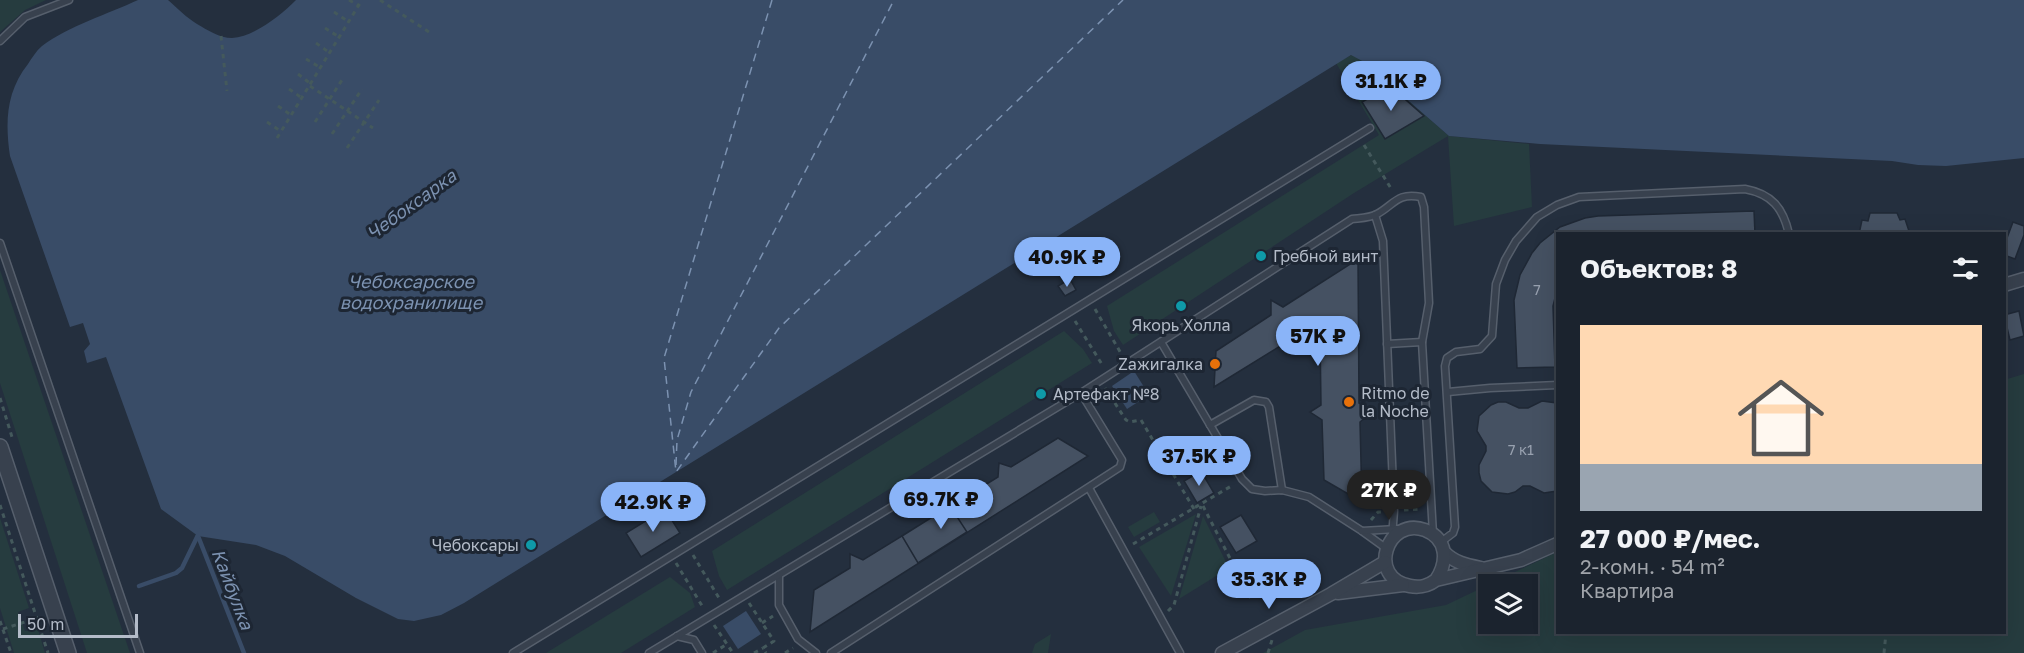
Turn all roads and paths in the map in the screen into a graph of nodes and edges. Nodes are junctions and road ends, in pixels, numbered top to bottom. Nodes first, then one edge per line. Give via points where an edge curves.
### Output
1 (69, 0) edge
2 (349, 0) edge
3 (362, 0) edge
4 (380, 0) edge
5 (359, 6) junction
6 (334, 12) dead end
7 (349, 22) junction
8 (325, 28) dead end
9 (432, 34) dead end
10 (221, 36) dead end
11 (339, 38) junction
12 (0, 41) edge
13 (316, 43) dead end
14 (330, 53) junction
15 (306, 58) dead end
16 (321, 68) junction
17 (298, 75) dead end
18 (342, 80) dead end
19 (310, 85) junction
20 (289, 88) dead end
21 (362, 89) dead end
22 (226, 91) dead end
23 (302, 98) junction
24 (330, 99) junction
25 (379, 100) dead end
26 (278, 106) dead end
27 (347, 111) junction
28 (292, 115) junction
29 (267, 122) dead end
30 (315, 122) dead end
31 (364, 123) junction
32 (372, 128) dead end
33 (1370, 128) dead end
34 (282, 132) junction
35 (332, 134) dead end
36 (1358, 136) junction
37 (277, 138) dead end
38 (347, 148) dead end
39 (1398, 198) junction
40 (1375, 215) junction
41 (1788, 232) edge
42 (0, 243) edge
43 (2024, 279) edge
44 (2006, 284) edge
45 (1090, 300) junction
46 (1070, 312) junction
47 (1161, 342) junction
48 (1422, 342) junction
49 (1387, 344) junction
50 (1117, 347) dead end
51 (1098, 358) dead end
52 (1100, 380) junction
53 (1556, 385) edge
54 (1448, 392) junction
55 (1081, 393) junction
56 (1210, 425) junction
57 (0, 447) edge
58 (1242, 479) junction
59 (1089, 488) junction
60 (1282, 490) junction
61 (0, 505) edge
62 (1202, 505) junction
63 (1194, 509) junction
64 (1422, 509) dead end
65 (1402, 510) dead end
66 (1384, 512) dead end
67 (1368, 524) dead end
68 (1362, 531) junction
69 (1439, 543) junction
70 (1556, 544) edge
71 (688, 546) junction
72 (1389, 546) junction
73 (1123, 549) junction
74 (672, 556) junction
75 (1488, 569) junction
76 (779, 575) junction
77 (1437, 580) junction
78 (1403, 585) junction
79 (1331, 594) junction
80 (744, 596) junction
81 (719, 598) dead end
82 (1251, 599) dead end
83 (703, 608) dead end
84 (709, 617) junction
85 (37, 618) junction
86 (1161, 619) junction
87 (0, 621) edge
88 (3, 629) junction
89 (1886, 634) edge
90 (677, 636) junction
91 (727, 644) junction
92 (763, 648) junction
93 (793, 648) dead end
94 (10, 653) edge
95 (48, 653) edge
96 (68, 653) edge
97 (140, 653) edge
98 (513, 653) edge
99 (649, 653) edge
100 (702, 653) edge
101 (712, 653) edge
102 (733, 653) edge
103 (754, 653) edge
104 (766, 653) edge
105 (785, 653) edge
106 (816, 653) edge
107 (831, 653) edge
108 (1180, 653) edge
109 (1222, 653) edge
110 (1884, 653) edge

1 - 12 lane via 24,18
2 - 5 path
3 - 5 path
4 - 9 path
5 - 7 path
6 - 7 path
7 - 11 path
8 - 11 path
10 - 22 path
11 - 14 path
13 - 14 path
14 - 16 path
15 - 16 path
16 - 19 path
17 - 19 path
18 - 24 path
19 - 23 path
19 - 24 path
20 - 23 path
21 - 27 path
23 - 28 path
24 - 27 path
24 - 30 path
25 - 31 path
26 - 28 path
27 - 31 path
27 - 35 path
28 - 34 path
29 - 34 path
31 - 32 path
31 - 38 path
33 - 36 lane
34 - 37 path
36 - 39 path
36 - 45 lane
39 - 40 lane
39 - 48 lane via 1420,197 1424,207 1429,303
40 - 47 lane via 1352,219
40 - 49 lane via 1383,241
41 - 54 lane via 1780,208 1760,192 1745,189 1579,197 1557,205 1537,217 1505,260 1496,284 1492,336 1480,349 1456,352 1447,358
42 - 97 lane
43 - 44 street
45 - 46 lane
45 - 50 path
46 - 51 path
46 - 71 lane
47 - 52 lane
47 - 56 lane
48 - 49 lane
48 - 69 lane
49 - 72 lane
52 - 55 lane
52 - 63 path via 1126,420 1141,420
53 - 54 lane
54 - 69 lane via 1455,527
55 - 59 lane via 1122,460 1120,467
55 - 76 lane
56 - 58 lane
56 - 60 lane via 1254,400 1266,402
57 - 96 street
58 - 60 lane via 1252,489
58 - 62 path
59 - 73 lane
59 - 107 lane
60 - 68 lane via 1309,497
61 - 85 path
62 - 63 path
62 - 82 path
62 - 86 path via 1174,604
63 - 73 path
64 - 65 path
66 - 67 path via 1378,512
68 - 72 lane
68 - 72 lane
69 - 72 street via 1422,529 1409,529 1398,533
69 - 75 street via 1452,560
69 - 77 street via 1444,563
70 - 75 street
71 - 74 lane
71 - 81 path
72 - 78 street via 1389,574
72 - 79 street
73 - 86 lane
74 - 83 path
74 - 98 lane
75 - 77 street
76 - 80 lane
76 - 106 lane via 779,605 798,639
77 - 78 street via 1427,586
78 - 79 street
79 - 109 street
80 - 84 lane
80 - 92 path via 774,641
84 - 90 lane
84 - 91 path
85 - 88 path
85 - 95 path
86 - 108 lane
87 - 88 path
88 - 94 path
89 - 110 path
90 - 99 lane
90 - 100 lane via 694,640
91 - 101 path
91 - 102 path
92 - 103 path
92 - 104 path
93 - 105 path

